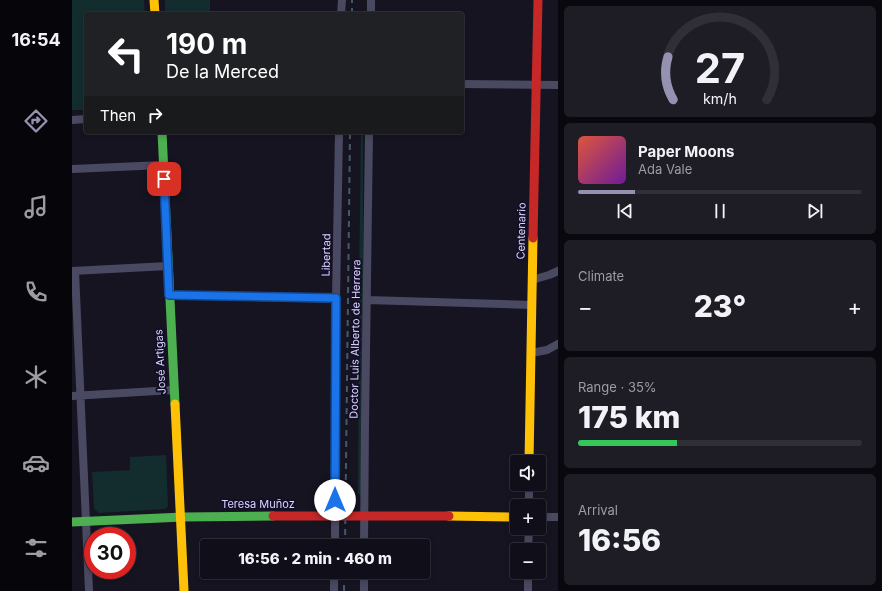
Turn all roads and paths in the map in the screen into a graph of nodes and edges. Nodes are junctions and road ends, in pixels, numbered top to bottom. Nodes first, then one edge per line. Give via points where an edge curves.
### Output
1 (154, 0) edge
2 (342, 0) edge
3 (371, 0) edge
4 (538, 0) edge
5 (155, 12) edge
6 (341, 12) edge
7 (371, 12) edge
8 (464, 84) edge
9 (535, 85) junction
10 (558, 85) edge
11 (84, 119) edge
12 (72, 120) edge
13 (162, 134) edge
14 (339, 134) edge
15 (369, 134) edge
16 (163, 165) junction
17 (72, 169) edge
18 (168, 266) junction
19 (73, 271) edge
20 (558, 271) edge
21 (532, 280) junction
22 (169, 295) junction
23 (336, 298) junction
24 (367, 300) junction
25 (532, 304) junction
26 (558, 344) edge
27 (531, 353) junction
28 (173, 390) junction
29 (76, 396) edge
30 (529, 455) edge
31 (335, 516) junction
32 (365, 516) junction
33 (180, 517) junction
34 (510, 517) edge
35 (546, 517) edge
36 (558, 517) edge
37 (86, 521) junction
38 (72, 522) edge
39 (335, 539) edge
40 (364, 539) edge
41 (334, 579) edge
42 (364, 579) edge
43 (528, 579) edge
44 (89, 591) edge
45 (184, 591) edge
46 (334, 591) edge
47 (364, 591) edge
48 (528, 591) edge

1 - 5 street
2 - 6 street
3 - 7 street
4 - 9 street, Centenario
8 - 9 street
9 - 10 street
9 - 21 street, Centenario
11 - 12 street
13 - 16 street, José Artigas
14 - 23 street, Libertad
15 - 24 street, Doctor Luis Alberto de Herrera
16 - 17 street
16 - 18 street, José Artigas
18 - 19 street
18 - 22 street, José Artigas
19 - 29 street
20 - 21 street
21 - 25 street, Centenario
22 - 23 street
22 - 28 street, José Artigas
23 - 31 street, Libertad
24 - 25 street
24 - 32 street, Doctor Luis Alberto de Herrera
25 - 27 street, Centenario
26 - 27 street via 547,350
27 - 30 street, Centenario
28 - 29 street
28 - 33 street, José Artigas
29 - 37 street
31 - 32 street, Teresa Muñoz
31 - 33 street, Teresa Muñoz
31 - 39 street, Libertad
32 - 34 street, Teresa Muñoz
32 - 40 street, Doctor Luis Alberto de Herrera
33 - 37 street, Teresa Muñoz
33 - 45 street, José Artigas
35 - 36 street
37 - 38 street, Teresa Muñoz
37 - 44 street
41 - 46 street
42 - 47 street
43 - 48 street

